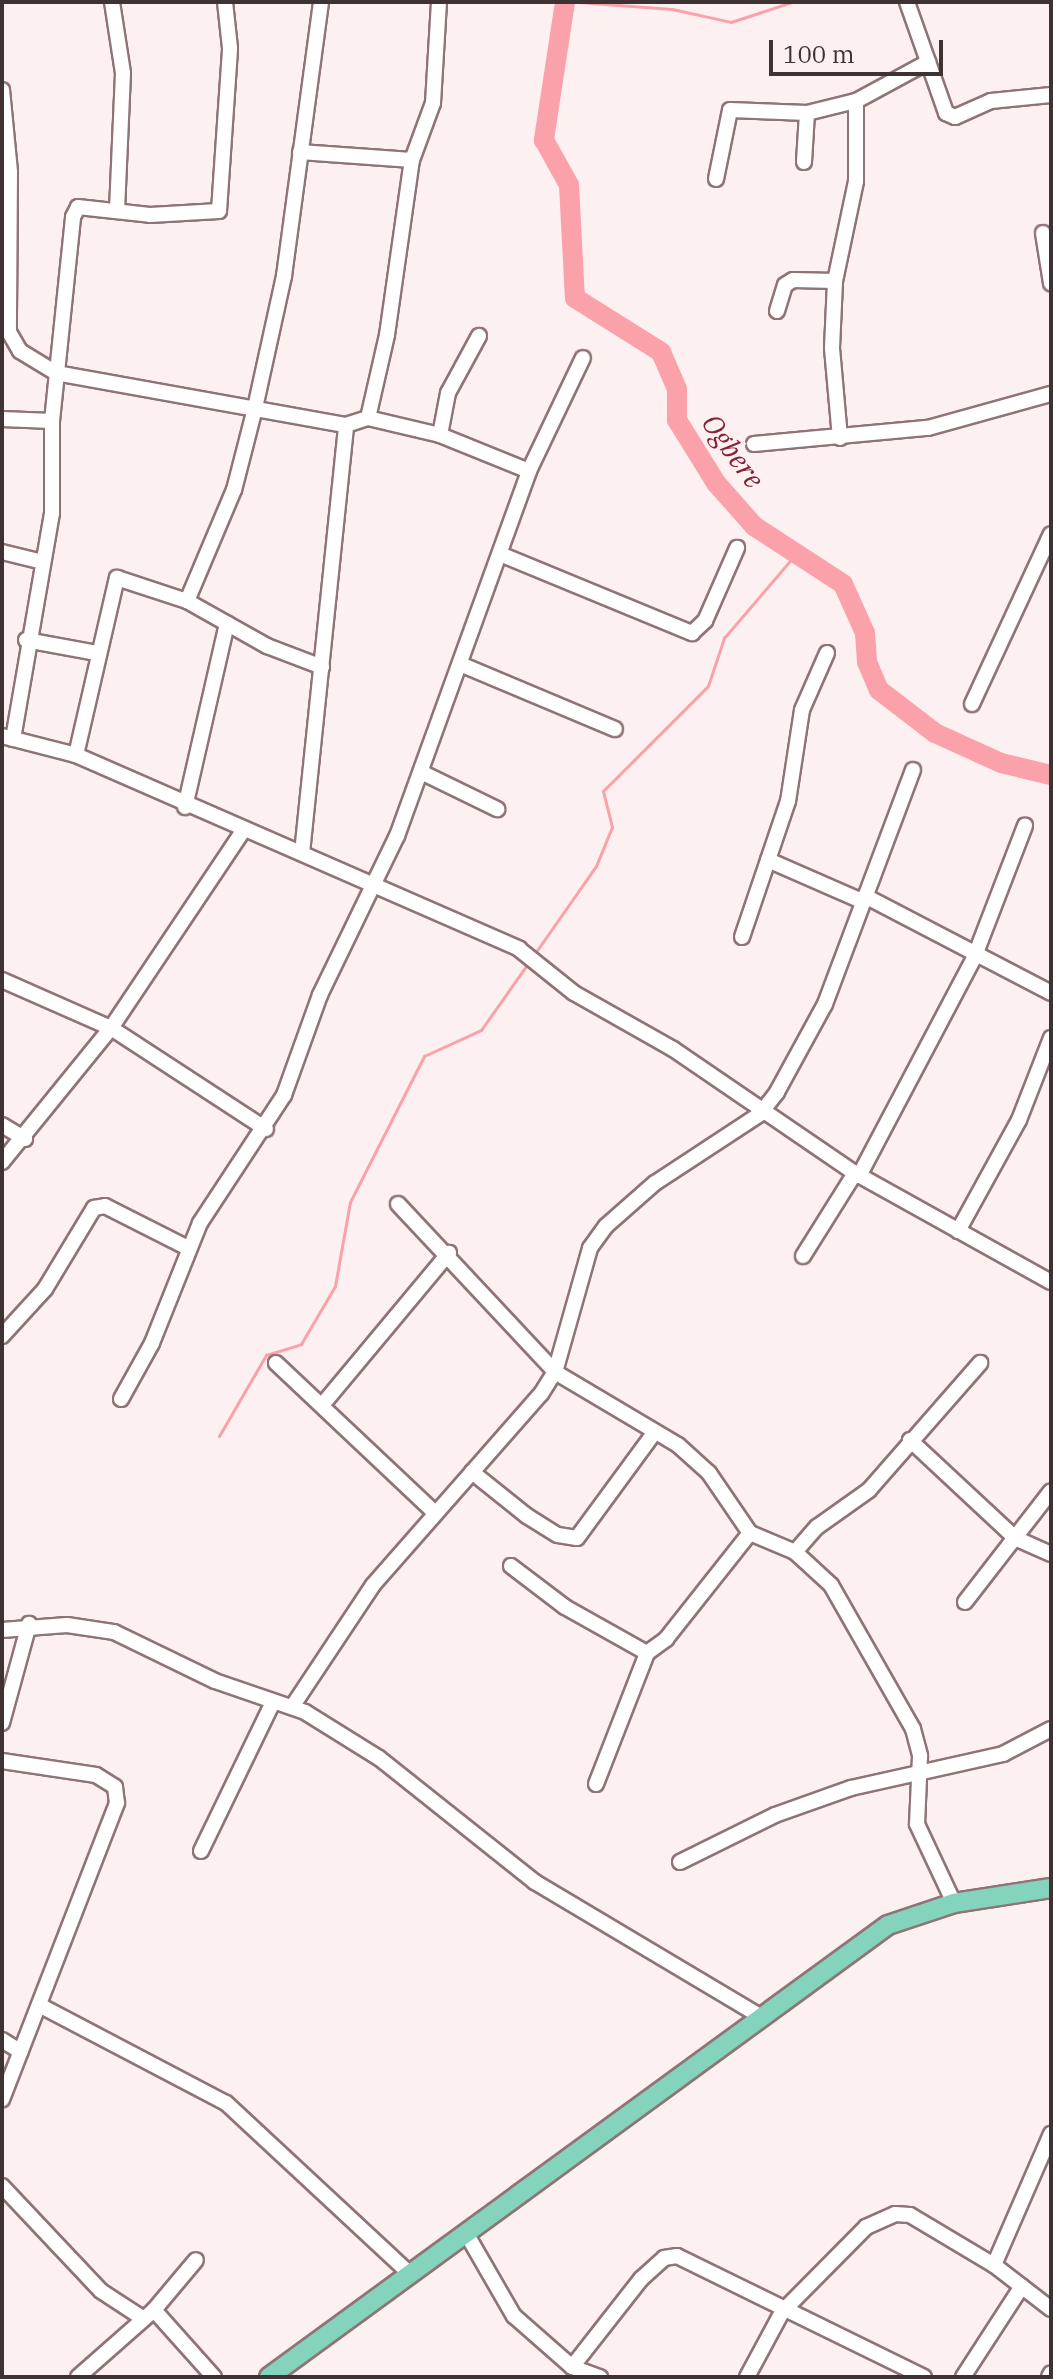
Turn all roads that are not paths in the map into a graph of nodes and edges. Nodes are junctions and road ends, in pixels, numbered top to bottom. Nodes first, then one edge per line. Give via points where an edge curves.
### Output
1 (112, 2) edge
2 (225, 2) edge
3 (321, 2) edge
4 (439, 2) edge
5 (907, 2) edge
6 (928, 62) junction
7 (2, 90) edge
8 (1051, 95) edge
9 (856, 101) junction
10 (807, 113) junction
11 (300, 152) junction
12 (412, 160) junction
13 (804, 162) dead end
14 (716, 179) dead end
15 (117, 210) junction
16 (1043, 233) dead end
17 (4, 263) edge
18 (835, 281) junction
19 (1051, 283) edge
20 (777, 311) dead end
21 (479, 336) dead end
22 (583, 358) dead end
23 (56, 373) junction
24 (1051, 394) edge
25 (255, 408) junction
26 (368, 418) junction
27 (2, 419) edge
28 (52, 421) junction
29 (346, 425) junction
30 (440, 435) junction
31 (840, 438) junction
32 (754, 444) dead end
33 (529, 471) junction
34 (1051, 534) edge
35 (737, 548) dead end
36 (2, 552) edge
37 (500, 554) junction
38 (43, 562) junction
39 (187, 601) junction
40 (227, 624) junction
41 (26, 640) junction
42 (97, 653) junction
43 (827, 653) dead end
44 (460, 664) junction
45 (322, 667) junction
46 (972, 704) dead end
47 (615, 729) dead end
48 (8, 738) edge
49 (76, 755) junction
50 (913, 770) dead end
51 (421, 772) junction
52 (185, 807) junction
53 (497, 809) dead end
54 (1025, 826) dead end
55 (242, 832) junction
56 (302, 853) junction
57 (768, 860) junction
58 (376, 883) junction
59 (864, 898) junction
60 (742, 937) dead end
61 (974, 958) junction
62 (2, 980) edge
63 (1051, 993) edge
64 (111, 1028) junction
65 (1051, 1038) edge
66 (760, 1114) junction
67 (2, 1125) edge
68 (266, 1129) junction
69 (25, 1139) junction
70 (2, 1162) edge
71 (857, 1175) junction
72 (398, 1204) dead end
73 (958, 1231) junction
74 (188, 1248) junction
75 (449, 1253) junction
76 (803, 1256) dead end
77 (1051, 1282) edge
78 (2, 1336) edge
79 (276, 1363) dead end
80 (980, 1363) dead end
81 (555, 1372) junction
82 (121, 1399) dead end
83 (323, 1404) junction
84 (654, 1433) junction
85 (910, 1440) junction
86 (472, 1472) junction
87 (1051, 1491) edge
88 (434, 1512) junction
89 (750, 1533) junction
90 (1015, 1538) junction
91 (795, 1552) junction
92 (1051, 1554) edge
93 (511, 1566) dead end
94 (965, 1602) dead end
95 (29, 1624) junction
96 (2, 1630) edge
97 (647, 1653) junction
98 (272, 1704) junction
99 (292, 1707) junction
100 (2, 1723) edge
101 (1051, 1729) edge
102 (2, 1761) edge
103 (917, 1777) junction
104 (596, 1784) dead end
105 (201, 1851) dead end
106 (680, 1862) dead end
107 (1051, 1888) edge
108 (954, 1903) junction
109 (41, 2006) junction
110 (760, 2016) junction
111 (2, 2040) edge
112 (21, 2052) junction
113 (2, 2099) edge
114 (1051, 2134) edge
115 (2, 2186) edge
116 (466, 2233) junction
117 (196, 2260) dead end
118 (994, 2265) junction
119 (409, 2273) junction
120 (1022, 2286) junction
121 (1051, 2309) edge
122 (782, 2312) junction
123 (149, 2314) junction
124 (572, 2367) junction
125 (592, 2376) edge
126 (78, 2377) edge
127 (214, 2377) edge
128 (269, 2377) edge
129 (747, 2377) edge
130 (924, 2377) edge
131 (963, 2377) edge

1 - 15 street via 123,73
2 - 15 street via 230,48 219,211 150,215
3 - 11 street
4 - 12 street via 433,103
5 - 6 street
6 - 8 street via 946,113 955,117 991,101
6 - 9 street
7 - 17 street via 10,172
9 - 10 street
9 - 18 street via 856,181
10 - 13 street
10 - 14 street via 730,110
11 - 12 street
11 - 25 street via 284,276
12 - 26 street via 395,289
15 - 23 street via 78,207 73,217
16 - 19 street
17 - 23 street via 10,337
18 - 20 street via 793,280 785,285
18 - 31 street via 832,348
21 - 30 street via 448,393
22 - 33 street
23 - 25 street
23 - 28 street
24 - 31 street via 928,428
25 - 29 street
25 - 39 street via 234,490
26 - 29 street
26 - 30 street
27 - 28 street
28 - 38 street via 56,466
29 - 45 street
30 - 33 street
31 - 32 street
33 - 37 street
34 - 46 street
35 - 37 street via 705,621 692,633
36 - 38 street
37 - 44 street
38 - 41 street
39 - 40 street
39 - 42 street via 117,578
40 - 45 street
40 - 52 street
41 - 42 street
41 - 48 street
42 - 49 street
43 - 57 street via 802,710 788,801
44 - 47 street
44 - 51 street
45 - 56 street
48 - 49 street
49 - 52 street
50 - 59 street
51 - 53 street
51 - 58 street
52 - 55 street
54 - 61 street
55 - 56 street
55 - 64 street
56 - 58 street
57 - 59 street
57 - 60 street
58 - 66 street via 519,949 574,993 673,1049
58 - 68 street via 320,995
59 - 61 street
59 - 66 street via 825,1004
61 - 63 street
61 - 71 street
62 - 64 street
64 - 68 street
64 - 69 street
65 - 73 street via 1019,1120
66 - 71 street
66 - 81 street via 655,1183 606,1226 590,1248
67 - 69 street
68 - 74 street
69 - 70 street
71 - 73 street
71 - 76 street
72 - 75 street
73 - 77 street
74 - 78 street via 105,1206 94,1208 59,1270
74 - 82 street via 152,1343
75 - 81 street
75 - 83 street
79 - 83 street
80 - 85 street
81 - 84 street
81 - 86 street via 524,1417
83 - 88 street
84 - 86 street via 577,1538 558,1535 527,1516
84 - 89 street via 709,1473
85 - 90 street
85 - 91 street via 869,1490 817,1527
86 - 88 street
87 - 90 street
88 - 99 street via 340,1627
89 - 91 street
89 - 97 street via 666,1639
90 - 92 street
90 - 94 street
91 - 103 street via 831,1585 869,1644 913,1729
93 - 97 street via 565,1607
95 - 96 street
95 - 98 street via 114,1632
95 - 100 street
97 - 104 street
98 - 99 street
98 - 105 street
99 - 110 street via 379,1758 535,1882
101 - 103 street via 1003,1754
102 - 109 street via 96,1775 115,1787 117,1803 70,1912
103 - 106 street via 851,1788 775,1815
103 - 108 street via 917,1824
107 - 108 main road
108 - 110 main road via 888,1925
109 - 112 street
109 - 119 street via 226,2103
110 - 116 main road
111 - 112 street
112 - 113 street
114 - 118 street
115 - 123 street via 101,2291
116 - 119 main road
116 - 124 street via 514,2316
117 - 123 street
118 - 120 street
118 - 122 street via 910,2215 895,2214 866,2227
119 - 128 main road
120 - 121 street
120 - 131 street
122 - 124 street via 677,2256 664,2258
122 - 129 street
122 - 130 street
123 - 126 street
123 - 127 street
124 - 125 street

